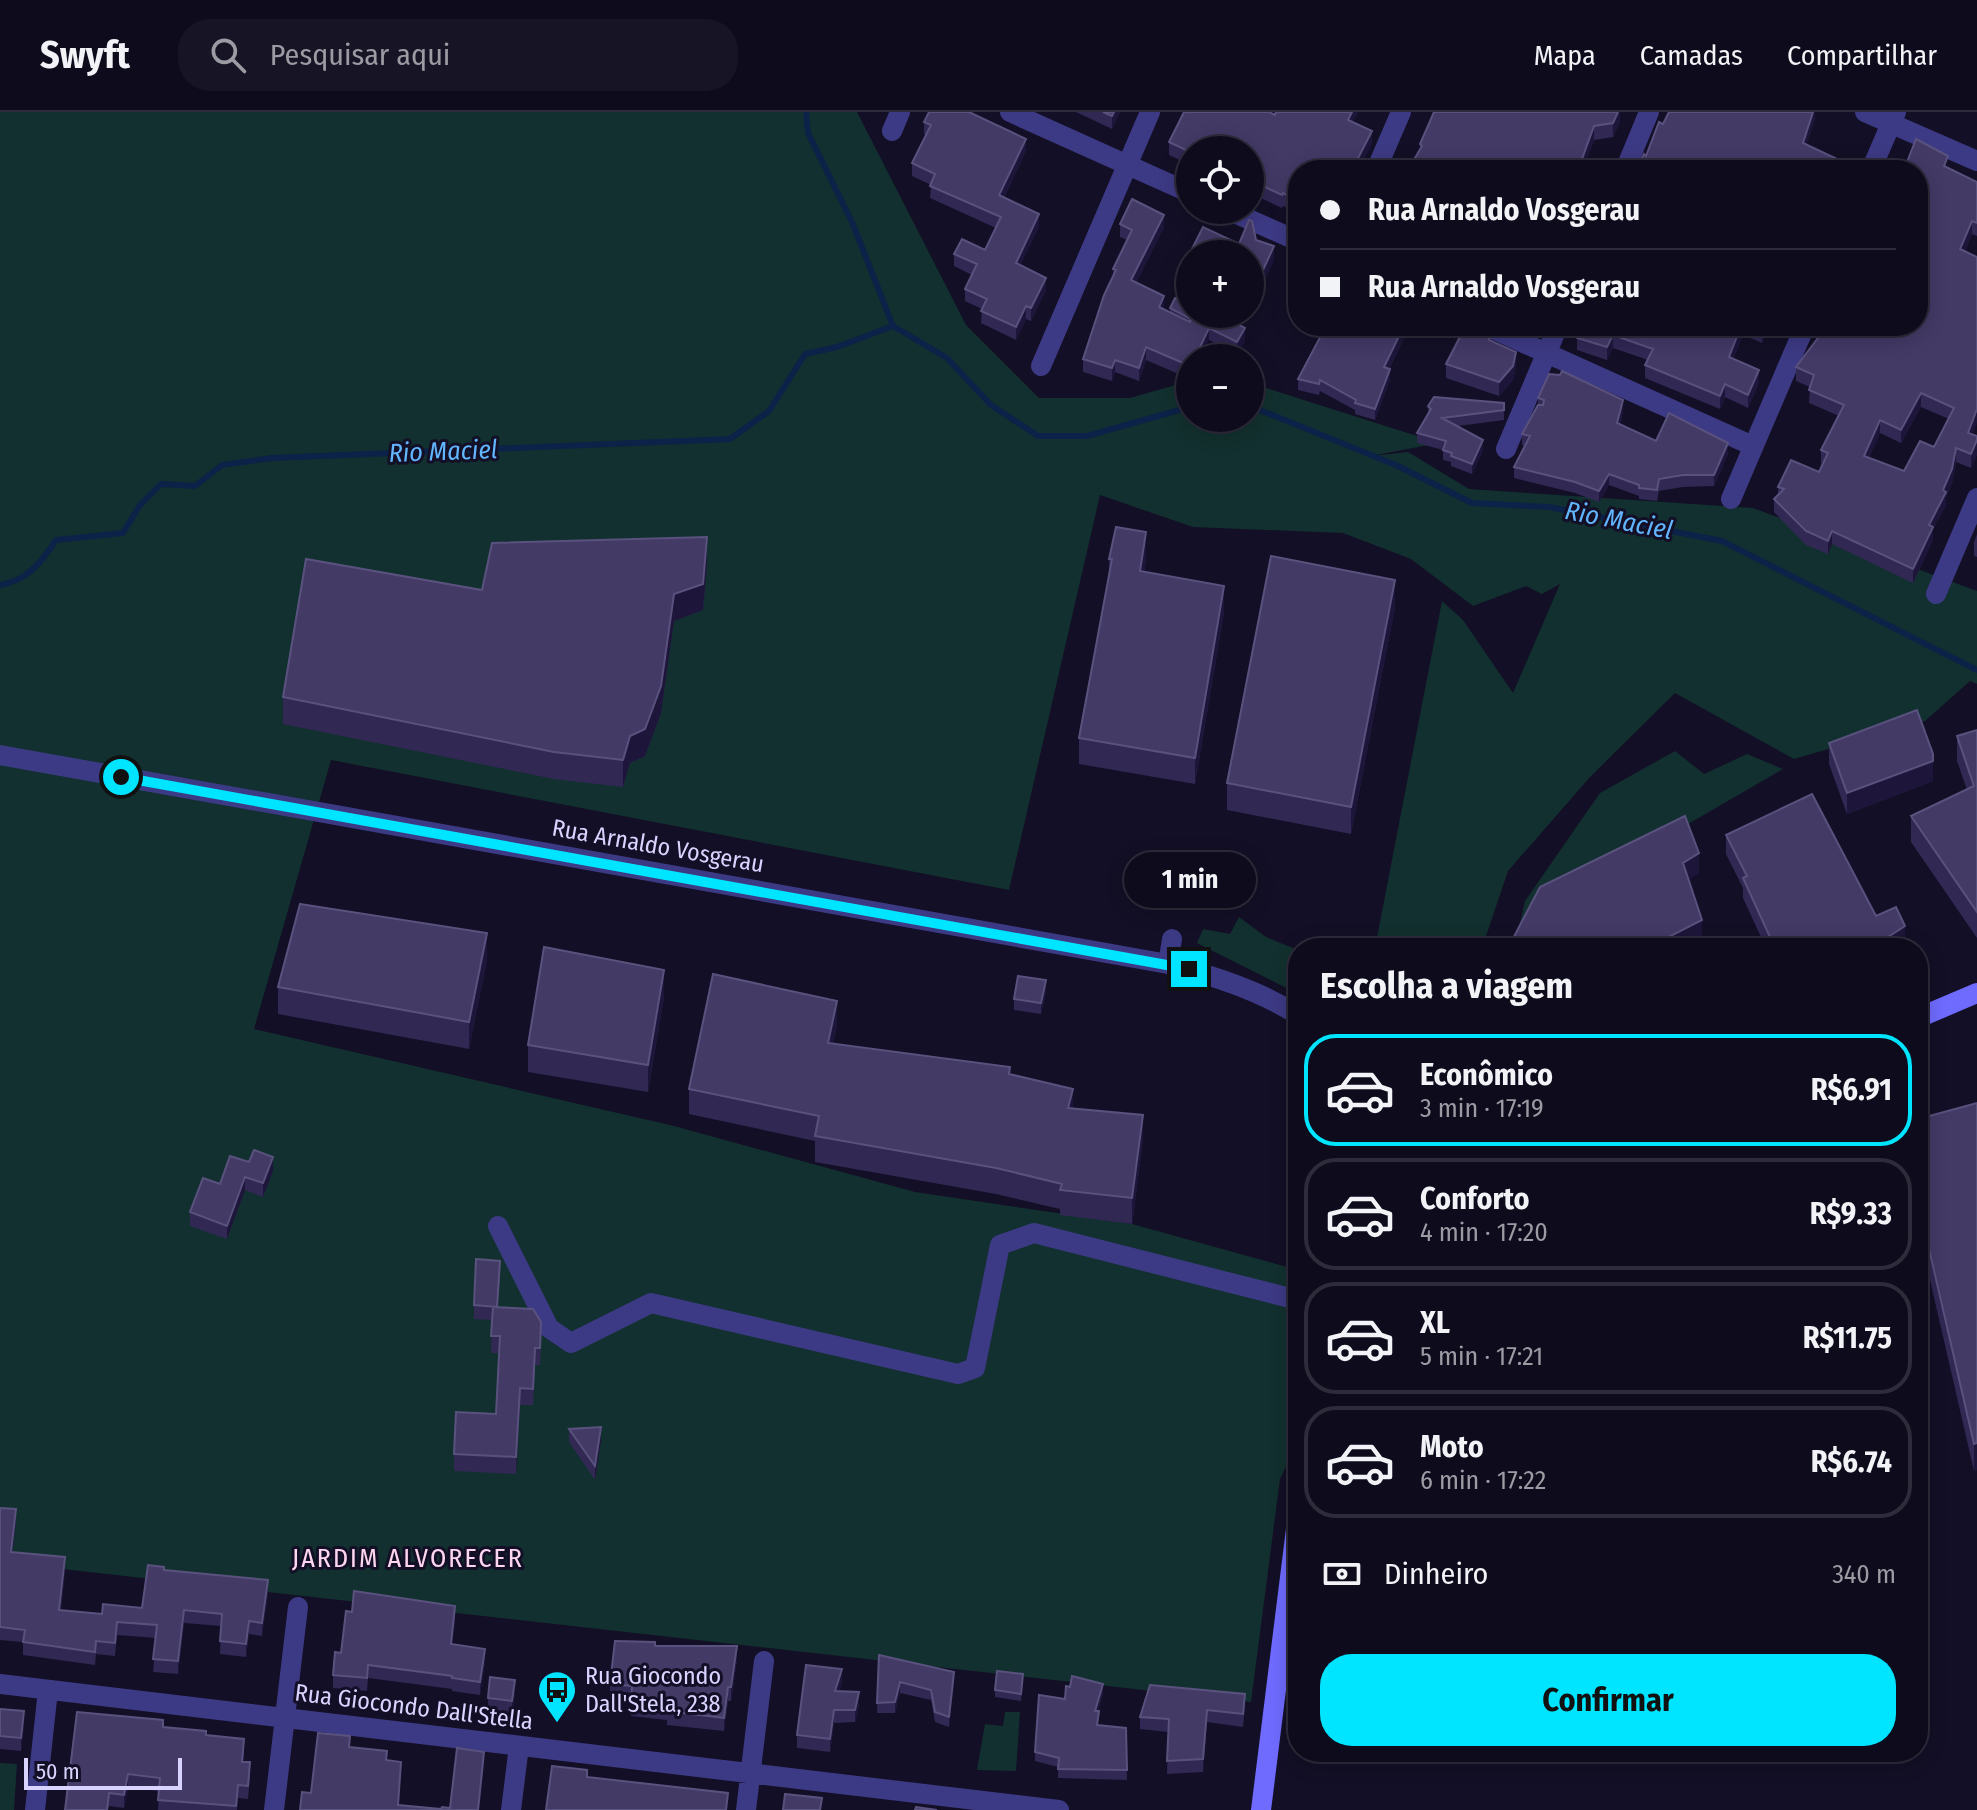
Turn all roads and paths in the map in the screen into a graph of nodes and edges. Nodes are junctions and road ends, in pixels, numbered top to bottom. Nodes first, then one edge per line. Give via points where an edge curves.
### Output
1 (900, 112) edge
2 (1010, 112) edge
3 (1150, 112) edge
4 (1401, 112) edge
5 (1649, 112) edge
6 (1865, 112) edge
7 (1894, 118) edge
8 (892, 131) dead end
9 (1380, 160) edge
10 (1629, 160) edge
11 (1875, 160) edge
12 (1977, 161) edge
13 (1127, 165) junction
14 (1176, 187) edge
15 (1260, 224) edge
16 (1288, 237) edge
17 (1509, 336) edge
18 (1554, 336) edge
19 (1801, 336) edge
20 (1547, 353) junction
21 (1041, 366) dead end
22 (1753, 446) junction
23 (1506, 449) dead end
24 (1977, 498) edge
25 (1731, 499) dead end
26 (1936, 594) dead end
27 (0, 755) edge
28 (1172, 939) dead end
29 (1168, 964) junction
30 (1977, 993) edge
31 (1288, 1010) edge
32 (1928, 1014) edge
33 (498, 1226) dead end
34 (1288, 1297) edge
35 (1288, 1593) edge
36 (298, 1607) dead end
37 (764, 1661) dead end
38 (0, 1684) edge
39 (48, 1690) junction
40 (285, 1718) junction
41 (519, 1746) junction
42 (750, 1773) junction
43 (984, 1806) edge
44 (35, 1810) edge
45 (274, 1810) edge
46 (511, 1810) edge
47 (746, 1810) edge
48 (1059, 1810) edge
49 (1261, 1810) edge

1 - 8 street
2 - 13 street
3 - 13 street
4 - 9 street
5 - 10 street
6 - 7 street
7 - 11 street
7 - 12 street
13 - 14 street
13 - 21 street
15 - 16 street
17 - 20 street
18 - 20 street
19 - 22 street
20 - 22 street
20 - 23 street
22 - 25 street
24 - 26 street
27 - 29 street, Rua Arnaldo Vosgerau
28 - 29 street
29 - 31 street, Rua Arnaldo Vosgerau via 1249,989
30 - 32 main road
33 - 34 street via 549,1328 571,1343 651,1303 958,1374 975,1368 1000,1245 1034,1233
35 - 49 main road
36 - 40 street
37 - 42 street
38 - 39 street, Rua Giocondo Dall'Stella
39 - 40 street, Rua Giocondo Dall'Stella
39 - 44 street
40 - 41 street, Rua Giocondo Dall'Stella
40 - 45 street
41 - 42 street, Rua Giocondo Dall'Stella
41 - 46 street
42 - 43 street, Rua Giocondo Dall'Stella
42 - 47 street
43 - 48 street, Rua Giocondo Dall'Stella

